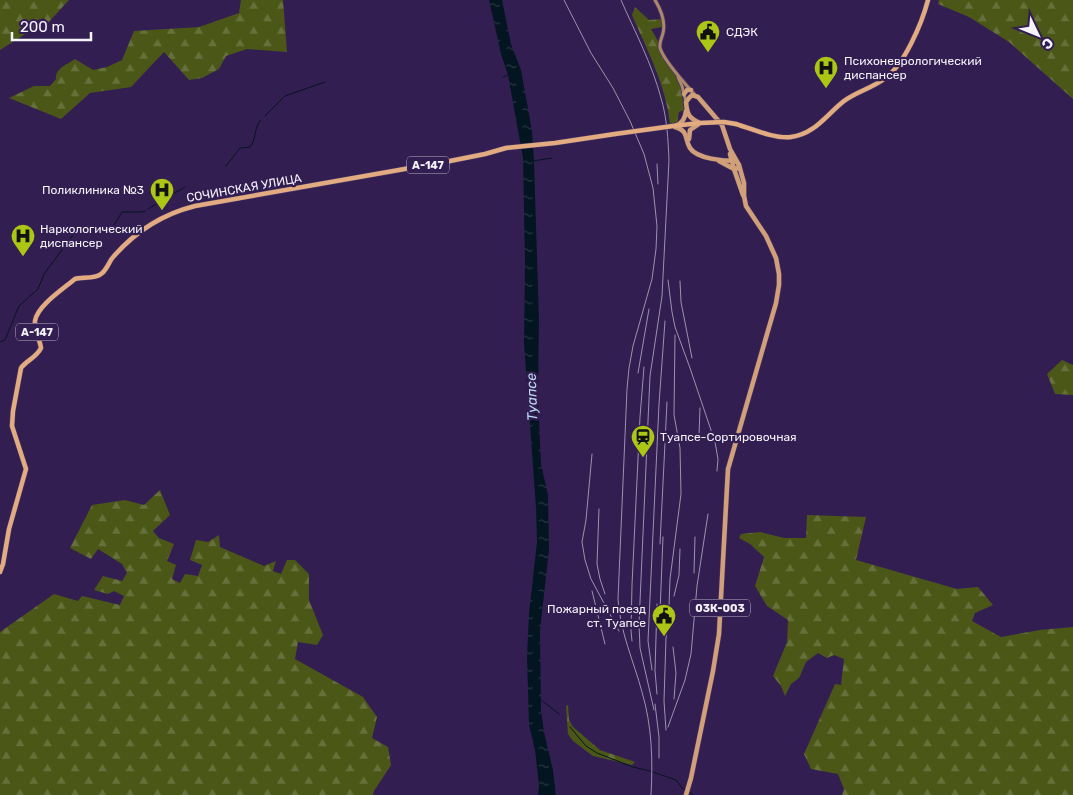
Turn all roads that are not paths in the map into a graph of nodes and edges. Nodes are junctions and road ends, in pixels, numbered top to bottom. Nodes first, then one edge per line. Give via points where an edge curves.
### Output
1 (655, 0) edge
2 (928, 0) edge
3 (676, 72) junction
4 (691, 90) junction
5 (684, 94) junction
6 (698, 97) junction
7 (686, 105) junction
8 (700, 123) junction
9 (673, 126) junction
10 (689, 144) junction
11 (730, 151) junction
12 (715, 160) junction
13 (732, 161) junction
14 (739, 165) junction
15 (734, 169) junction
16 (744, 196) junction
17 (0, 572) edge
18 (686, 795) edge

1 - 3 main road via 664,23 660,48
2 - 8 highway, А-147, bridge via 905,54 891,74 846,100 804,135 784,138 736,124
3 - 4 main road
3 - 5 main road
4 - 5 main road
4 - 6 main road
5 - 7 main road
6 - 7 main road via 692,95
6 - 11 main road via 722,125
7 - 8 main road via 691,119
7 - 9 main road via 684,118
8 - 9 highway, А-147
8 - 10 main road via 690,130
9 - 10 main road via 683,130
9 - 17 highway, СОЧИНСКАЯ УЛИЦА / А-147, bridge via 506,148 450,161 264,193 188,208 145,228 115,254 101,274 75,279 39,312 35,322 40,350 22,366 13,412 12,426 26,469
10 - 12 main road via 693,151
11 - 12 main road via 726,159
11 - 13 main road
11 - 14 main road
12 - 13 main road
12 - 15 main road
13 - 14 main road
13 - 15 main road
14 - 15 main road
14 - 16 main road
15 - 16 main road
16 - 18 main road, 03К-003 via 746,206 776,258 779,285 729,465 719,634

